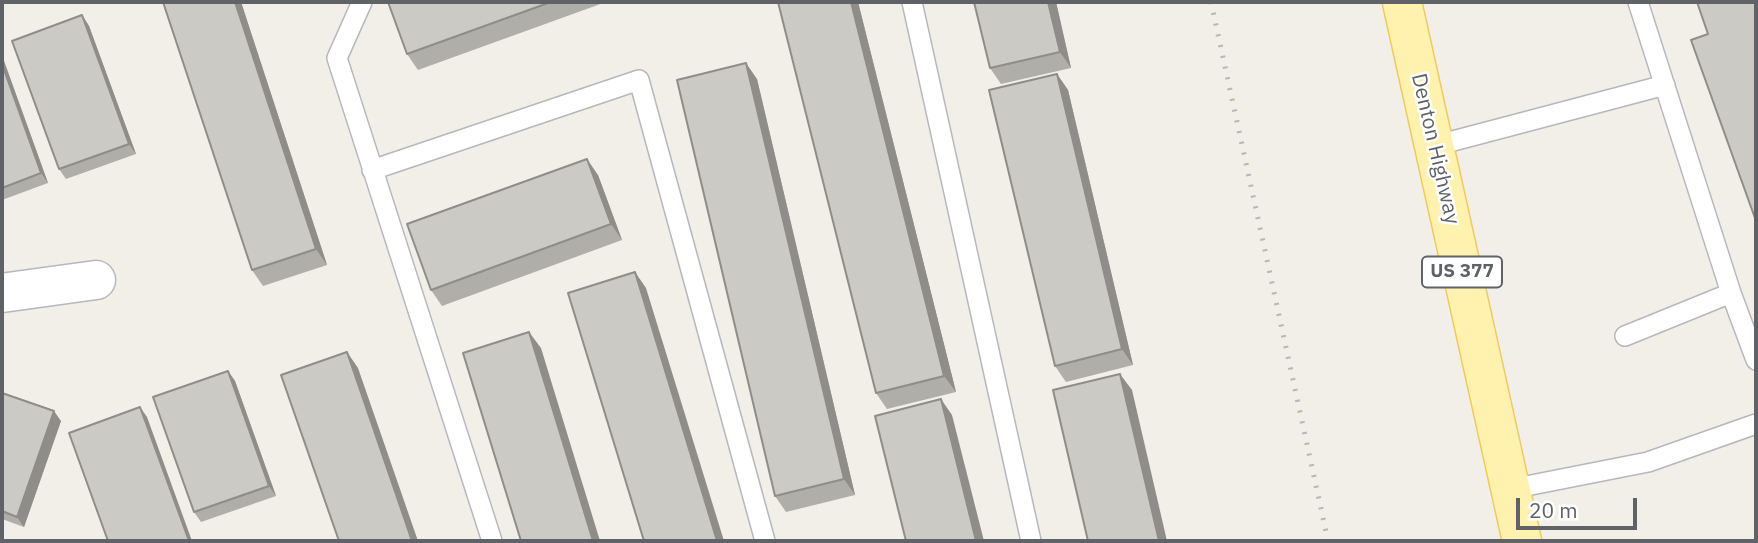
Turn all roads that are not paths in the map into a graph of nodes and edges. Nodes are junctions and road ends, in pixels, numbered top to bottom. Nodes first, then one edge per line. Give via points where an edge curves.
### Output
1 (362, 2) edge
2 (912, 2) edge
3 (1402, 2) edge
4 (1638, 2) edge
5 (1665, 85) junction
6 (1434, 146) junction
7 (372, 170) junction
8 (96, 280) dead end
9 (2, 293) edge
10 (1731, 293) junction
11 (1625, 336) dead end
12 (1756, 360) edge
13 (1756, 424) edge
14 (1511, 489) junction
15 (492, 541) edge
16 (765, 541) edge
17 (1031, 541) edge
18 (1522, 541) edge

1 - 7 lane via 337,58
2 - 17 lane
3 - 6 main road, Denton Highway / US 377
4 - 5 lane
5 - 6 lane
5 - 10 lane
6 - 14 main road, Denton Highway / US 377
7 - 15 lane
7 - 16 lane via 639,80
8 - 9 street
10 - 11 lane
10 - 12 lane
13 - 14 lane via 1648,461
14 - 18 main road, Denton Highway / US 377

